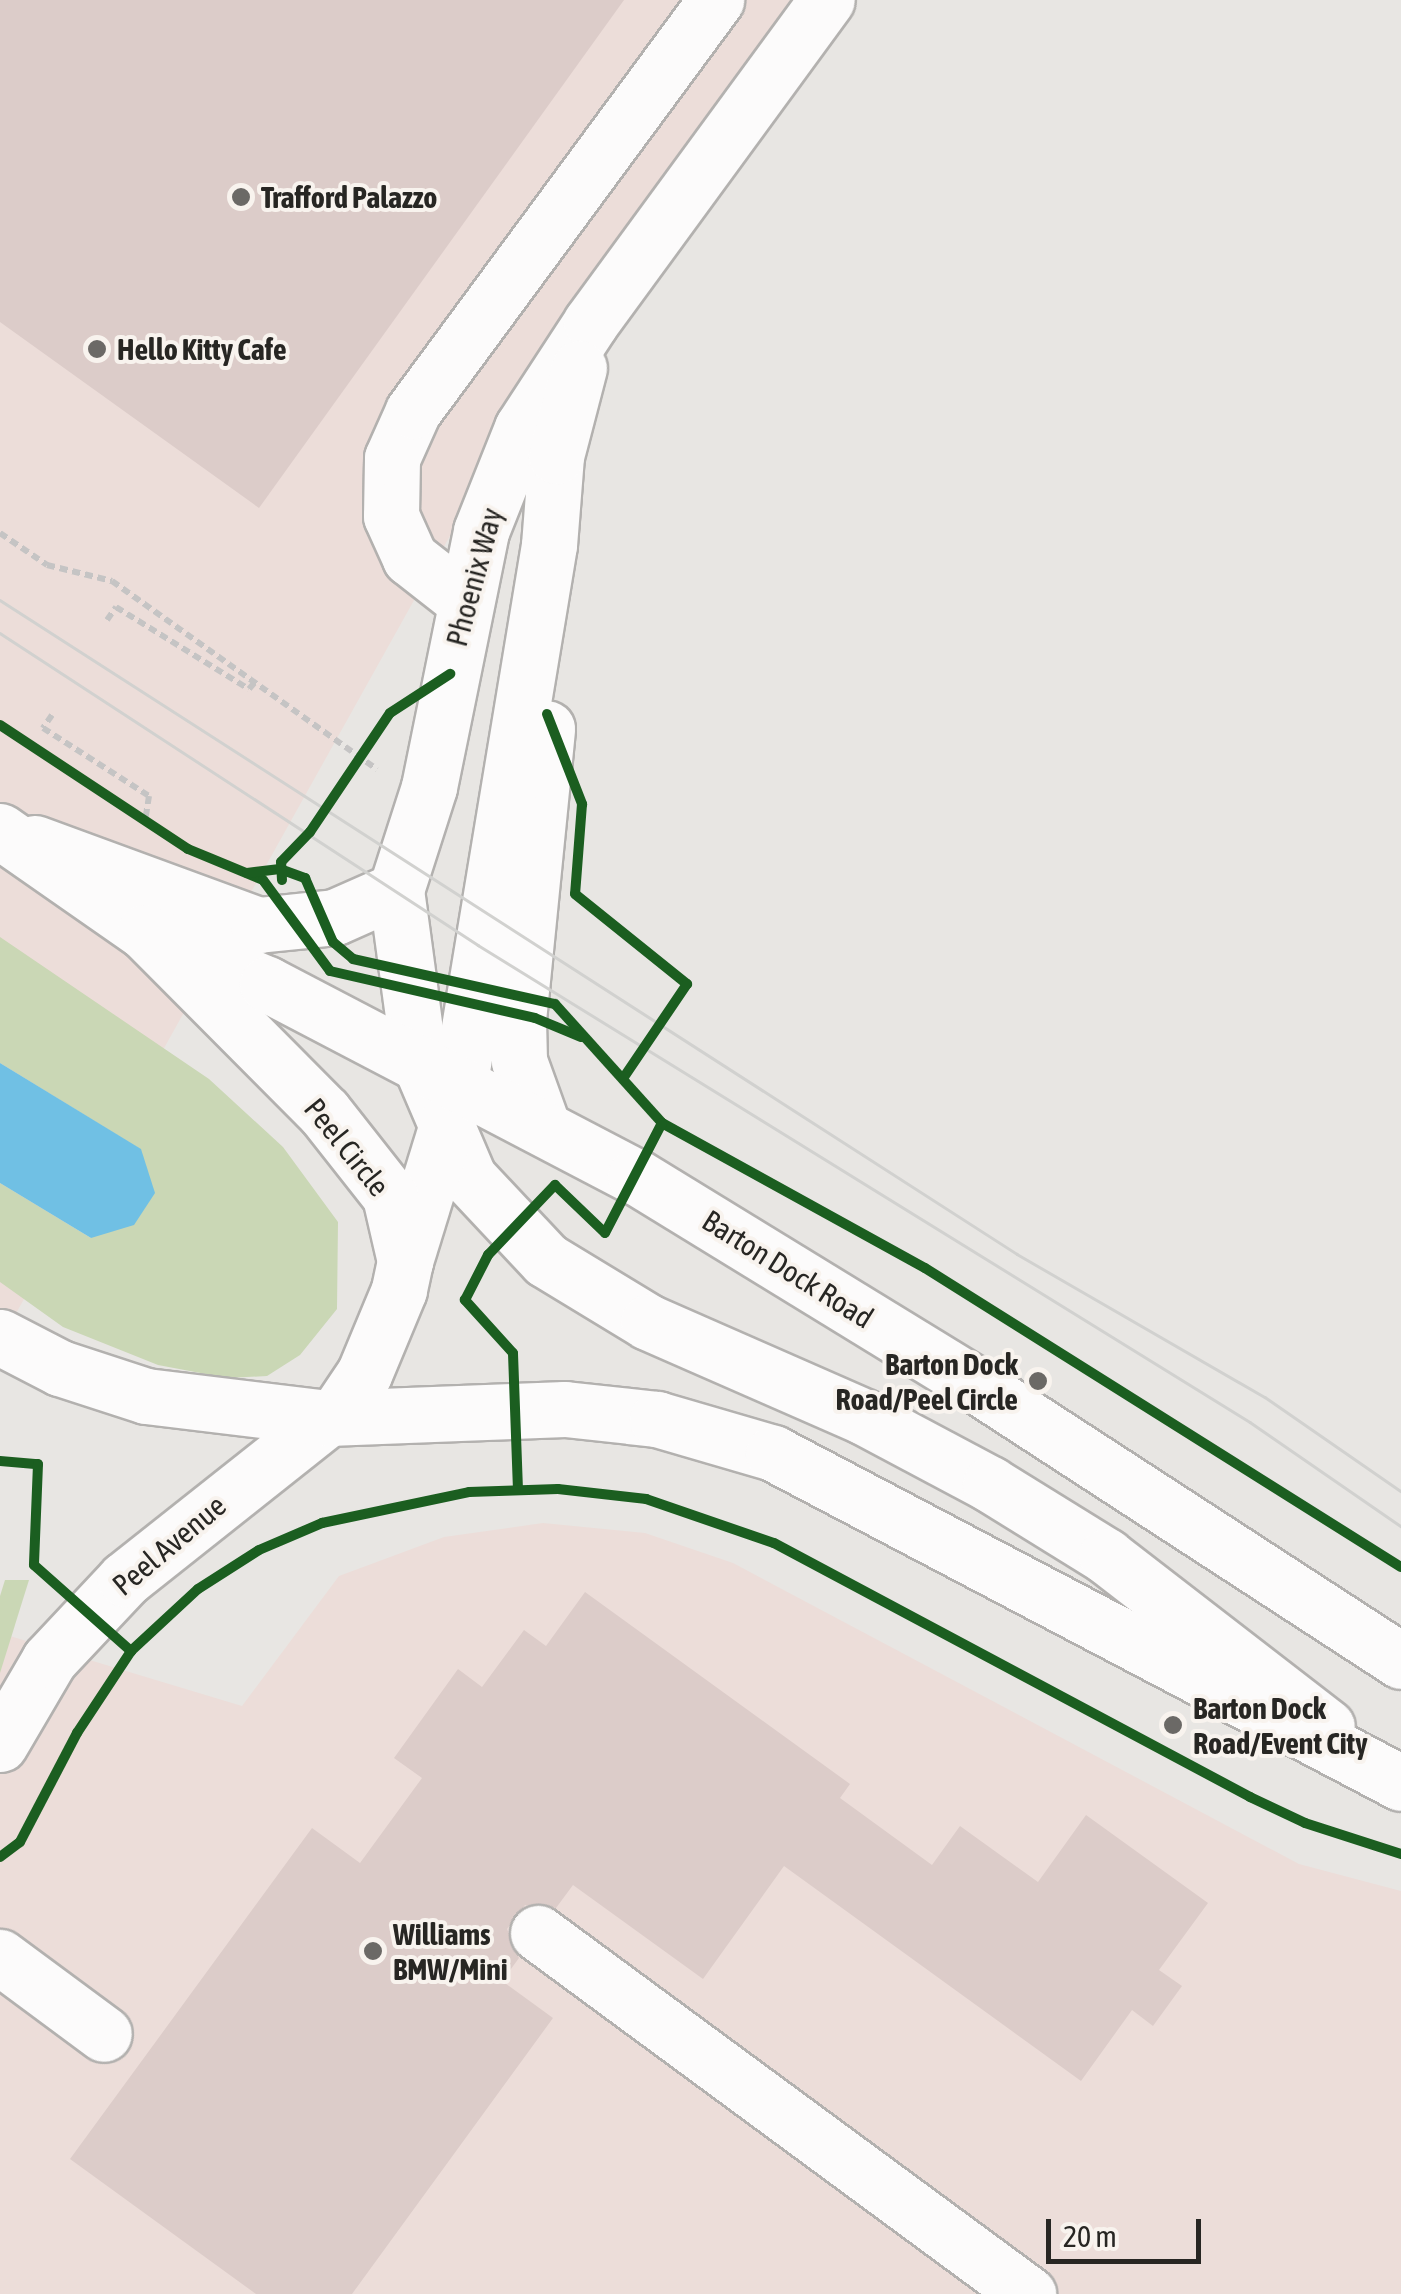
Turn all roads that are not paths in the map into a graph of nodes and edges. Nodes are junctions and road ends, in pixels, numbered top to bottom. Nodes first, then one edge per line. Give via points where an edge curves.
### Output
1 (716, 0) edge
2 (827, 0) edge
3 (591, 322) junction
4 (548, 545) junction
5 (465, 601) junction
6 (0, 830) edge
7 (396, 890) junction
8 (145, 932) junction
9 (442, 1091) junction
10 (541, 1122) junction
11 (405, 1261) junction
12 (0, 1337) edge
13 (332, 1417) junction
14 (1401, 1661) edge
15 (0, 1744) edge
16 (1401, 1783) edge
17 (538, 1933) dead end
18 (0, 1956) edge
19 (104, 2034) dead end
20 (1028, 2294) edge

1 - 5 street via 413,411 392,458 391,516 410,558
2 - 3 street, Phoenix Way
3 - 4 street via 556,456
3 - 5 street, Phoenix Way via 522,428 482,531
4 - 9 street
4 - 10 street via 541,834 518,1020 519,1060
5 - 7 street, Phoenix Way via 429,787
6 - 7 street via 258,925 335,916
6 - 8 street, Peel Circle
7 - 9 street
8 - 9 street, Barton Dock Road via 268,984
8 - 11 street, Peel Circle via 367,1164 390,1196
9 - 10 street, Barton Dock Road
9 - 11 street
9 - 16 street via 469,1178 577,1284 864,1416 990,1484 1106,1556
10 - 14 street, Barton Dock Road via 975,1384
11 - 13 street, Peel Circle via 387,1324
12 - 13 street via 60,1368 146,1396
13 - 15 street, Peel Avenue via 125,1579 50,1660
13 - 16 street via 565,1409 656,1419 773,1454
17 - 20 street
18 - 19 street

